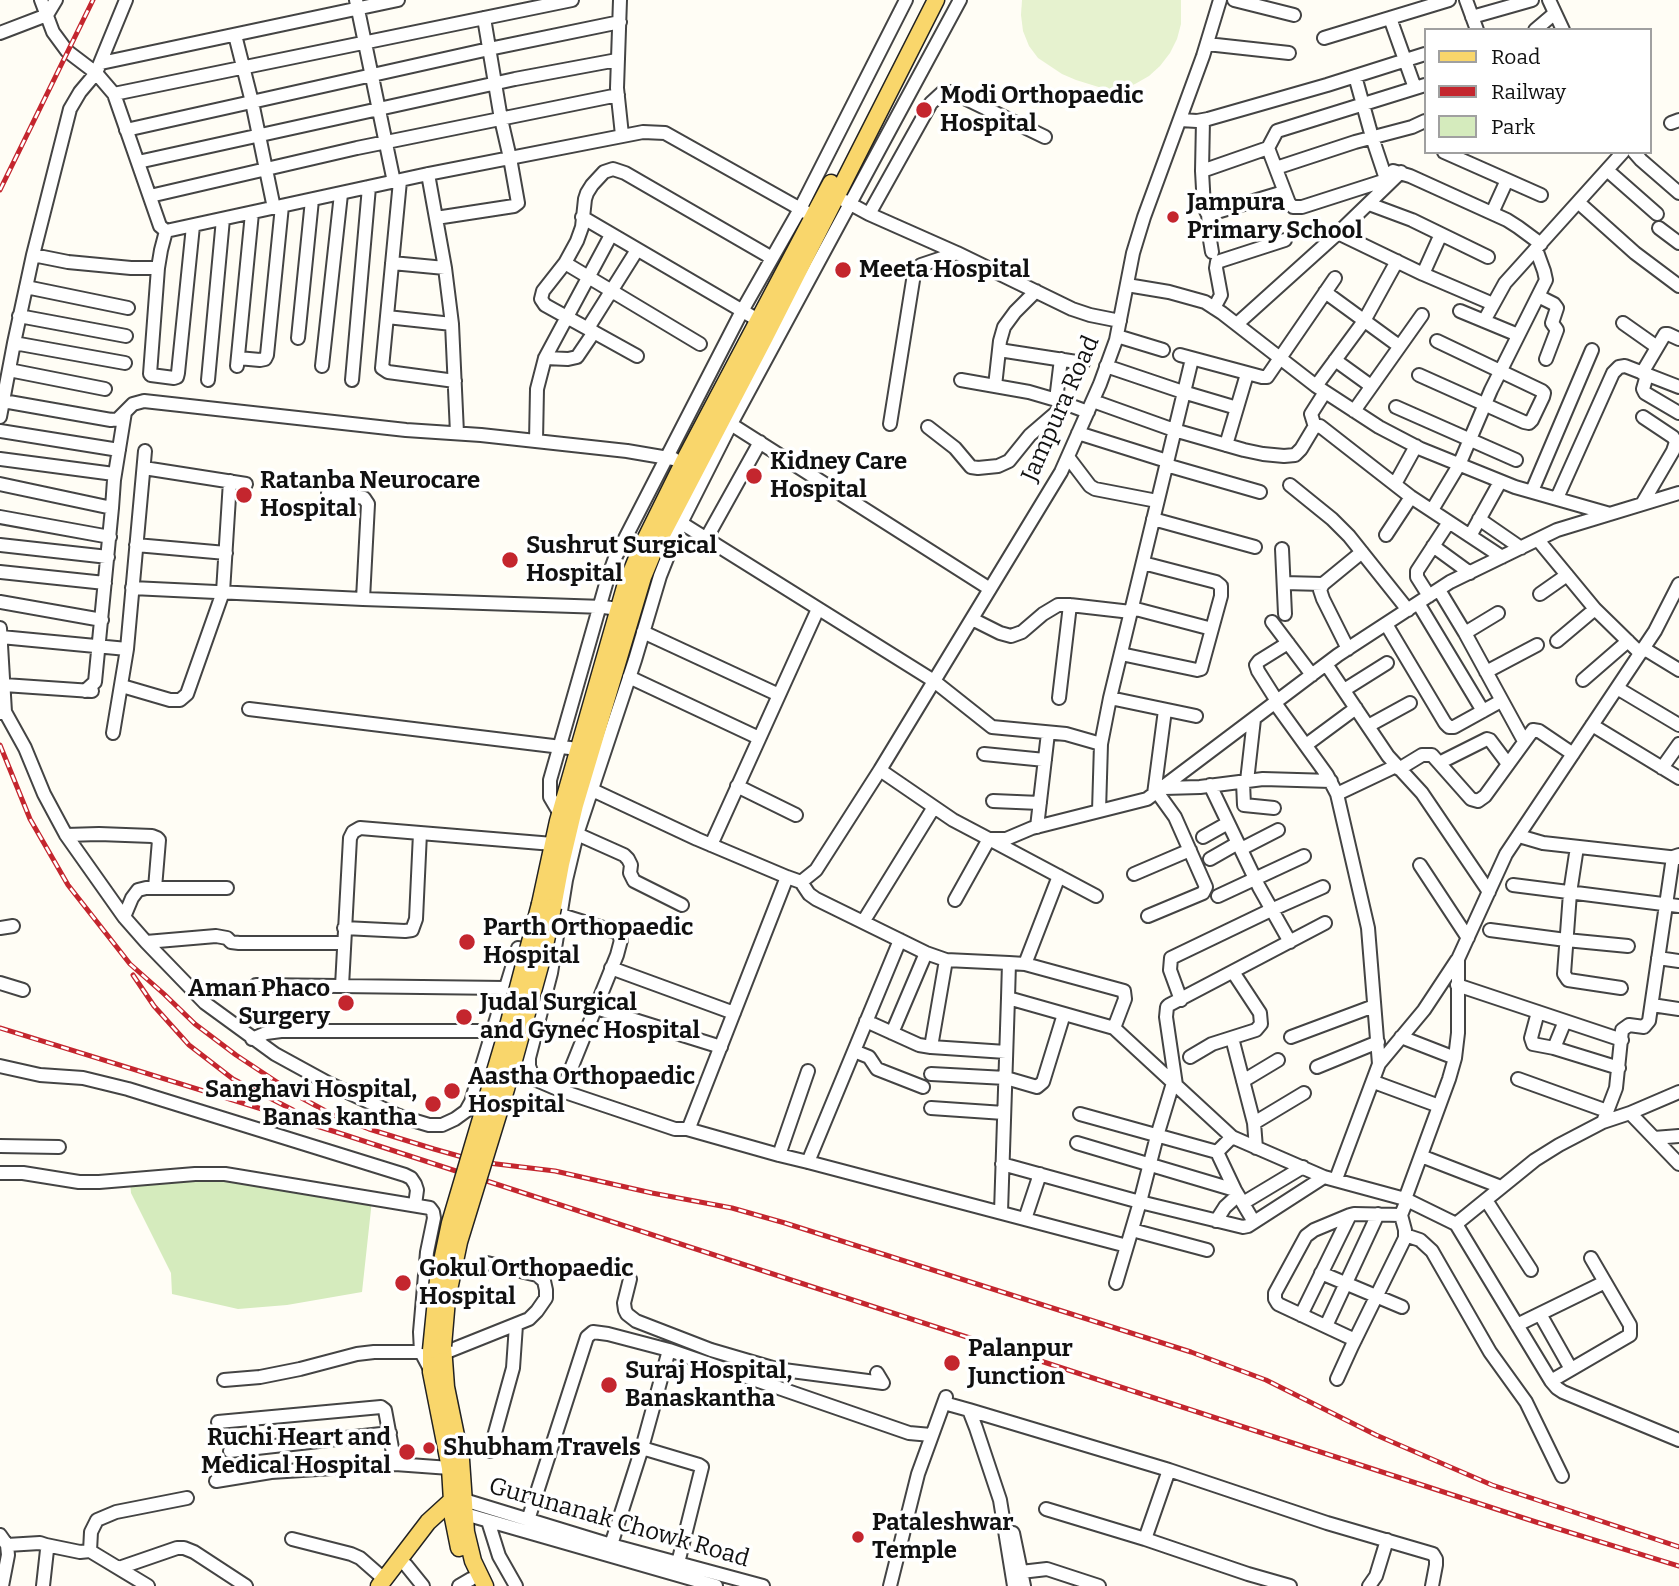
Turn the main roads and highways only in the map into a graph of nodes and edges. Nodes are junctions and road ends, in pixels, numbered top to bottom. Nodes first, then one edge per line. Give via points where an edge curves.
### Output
1 (925, 0) edge
2 (936, 0) edge
3 (812, 215) junction
4 (692, 462) junction
5 (625, 610) junction
6 (581, 785) junction
7 (551, 908) junction
8 (435, 1350) junction
9 (458, 1508) junction
10 (384, 1584) edge
11 (472, 1584) edge

1 - 3 main road
2 - 3 main road via 843,200
3 - 4 main road
3 - 4 main road via 727,421
4 - 5 main road via 676,520
4 - 5 main road via 642,546 625,587
5 - 6 main road via 585,750
6 - 7 main road
6 - 7 main road via 560,814 553,844
7 - 8 main road, bridge via 543,955 459,1242
8 - 9 main road via 432,1372
8 - 9 main road via 461,1460
9 - 10 main road
9 - 10 main road via 428,1522
9 - 11 main road via 470,1550

